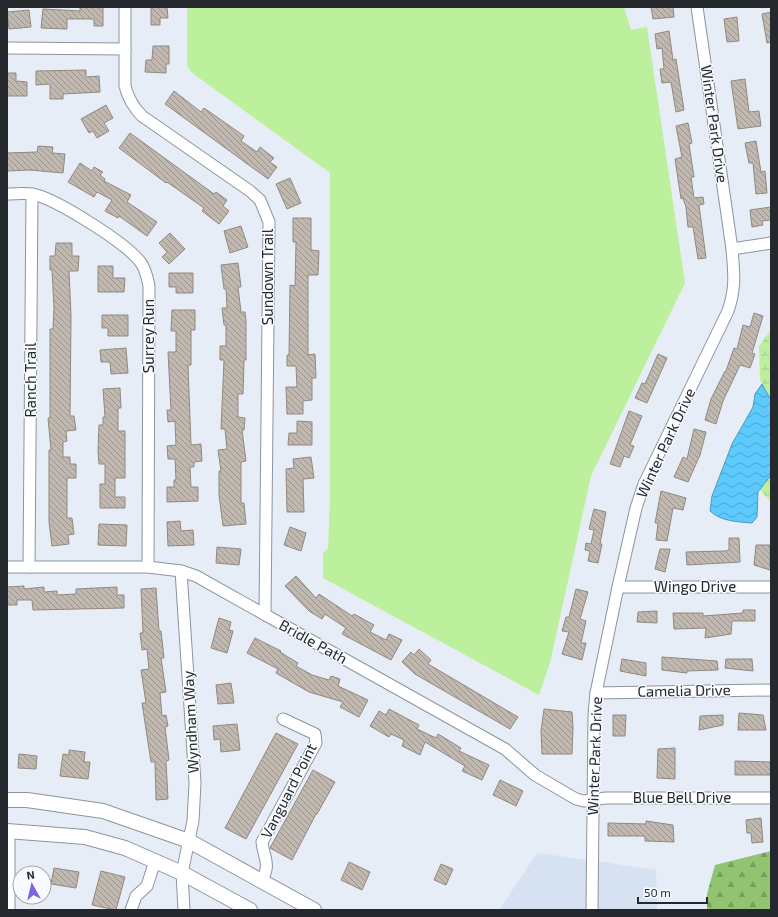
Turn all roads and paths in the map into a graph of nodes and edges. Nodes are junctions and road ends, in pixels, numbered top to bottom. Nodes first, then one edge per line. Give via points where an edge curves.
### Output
1 (125, 7) edge
2 (697, 7) edge
3 (7, 48) edge
4 (125, 49) junction
5 (7, 194) edge
6 (32, 194) junction
7 (771, 243) edge
8 (732, 249) junction
9 (7, 566) edge
10 (29, 567) junction
11 (148, 567) junction
12 (181, 571) junction
13 (618, 587) junction
14 (771, 587) edge
15 (265, 615) junction
16 (771, 690) edge
17 (596, 693) junction
18 (284, 719) dead end
19 (771, 798) edge
20 (7, 800) edge
21 (593, 800) junction
22 (8, 831) edge
23 (189, 841) junction
24 (155, 861) junction
25 (182, 874) junction
26 (262, 881) junction
27 (9, 910) edge
28 (131, 910) edge
29 (184, 910) edge
30 (250, 910) edge
31 (314, 910) edge
32 (592, 910) edge

1 - 4 street, Sundown Trail
2 - 8 street, Winter Park Drive
3 - 4 street
4 - 15 street, Sundown Trail via 125,86 127,97 134,107 142,116 250,191 260,200 269,222
5 - 6 street, Surrey Run
6 - 10 street, Ranch Trail
6 - 11 street, Surrey Run via 68,208 131,253 146,272 149,286
7 - 8 street
8 - 13 street, Winter Park Drive via 734,294 644,484
9 - 10 street, Bridle Path
10 - 11 street, Bridle Path
11 - 12 street, Bridle Path
12 - 15 street, Bridle Path via 211,584
12 - 23 street, Wyndham Way via 195,783
13 - 14 street, Wingo Drive
13 - 17 street, Winter Park Drive
15 - 21 street, Bridle Path via 505,749 535,775 576,799
16 - 17 street, Camelia Drive
17 - 21 street, Winter Park Drive
18 - 26 street, Vanguard Point via 315,734 316,743 262,842 267,861
19 - 21 street, Blue Bell Drive
20 - 23 main road via 27,800 103,812
21 - 32 street, Winter Park Drive
22 - 24 main road via 85,837 125,848
22 - 27 street
23 - 25 street, Wyndham Way
23 - 26 main road
24 - 25 main road
24 - 28 street via 147,886 136,896
25 - 29 street, Wyndham Way
25 - 30 main road
26 - 31 main road

